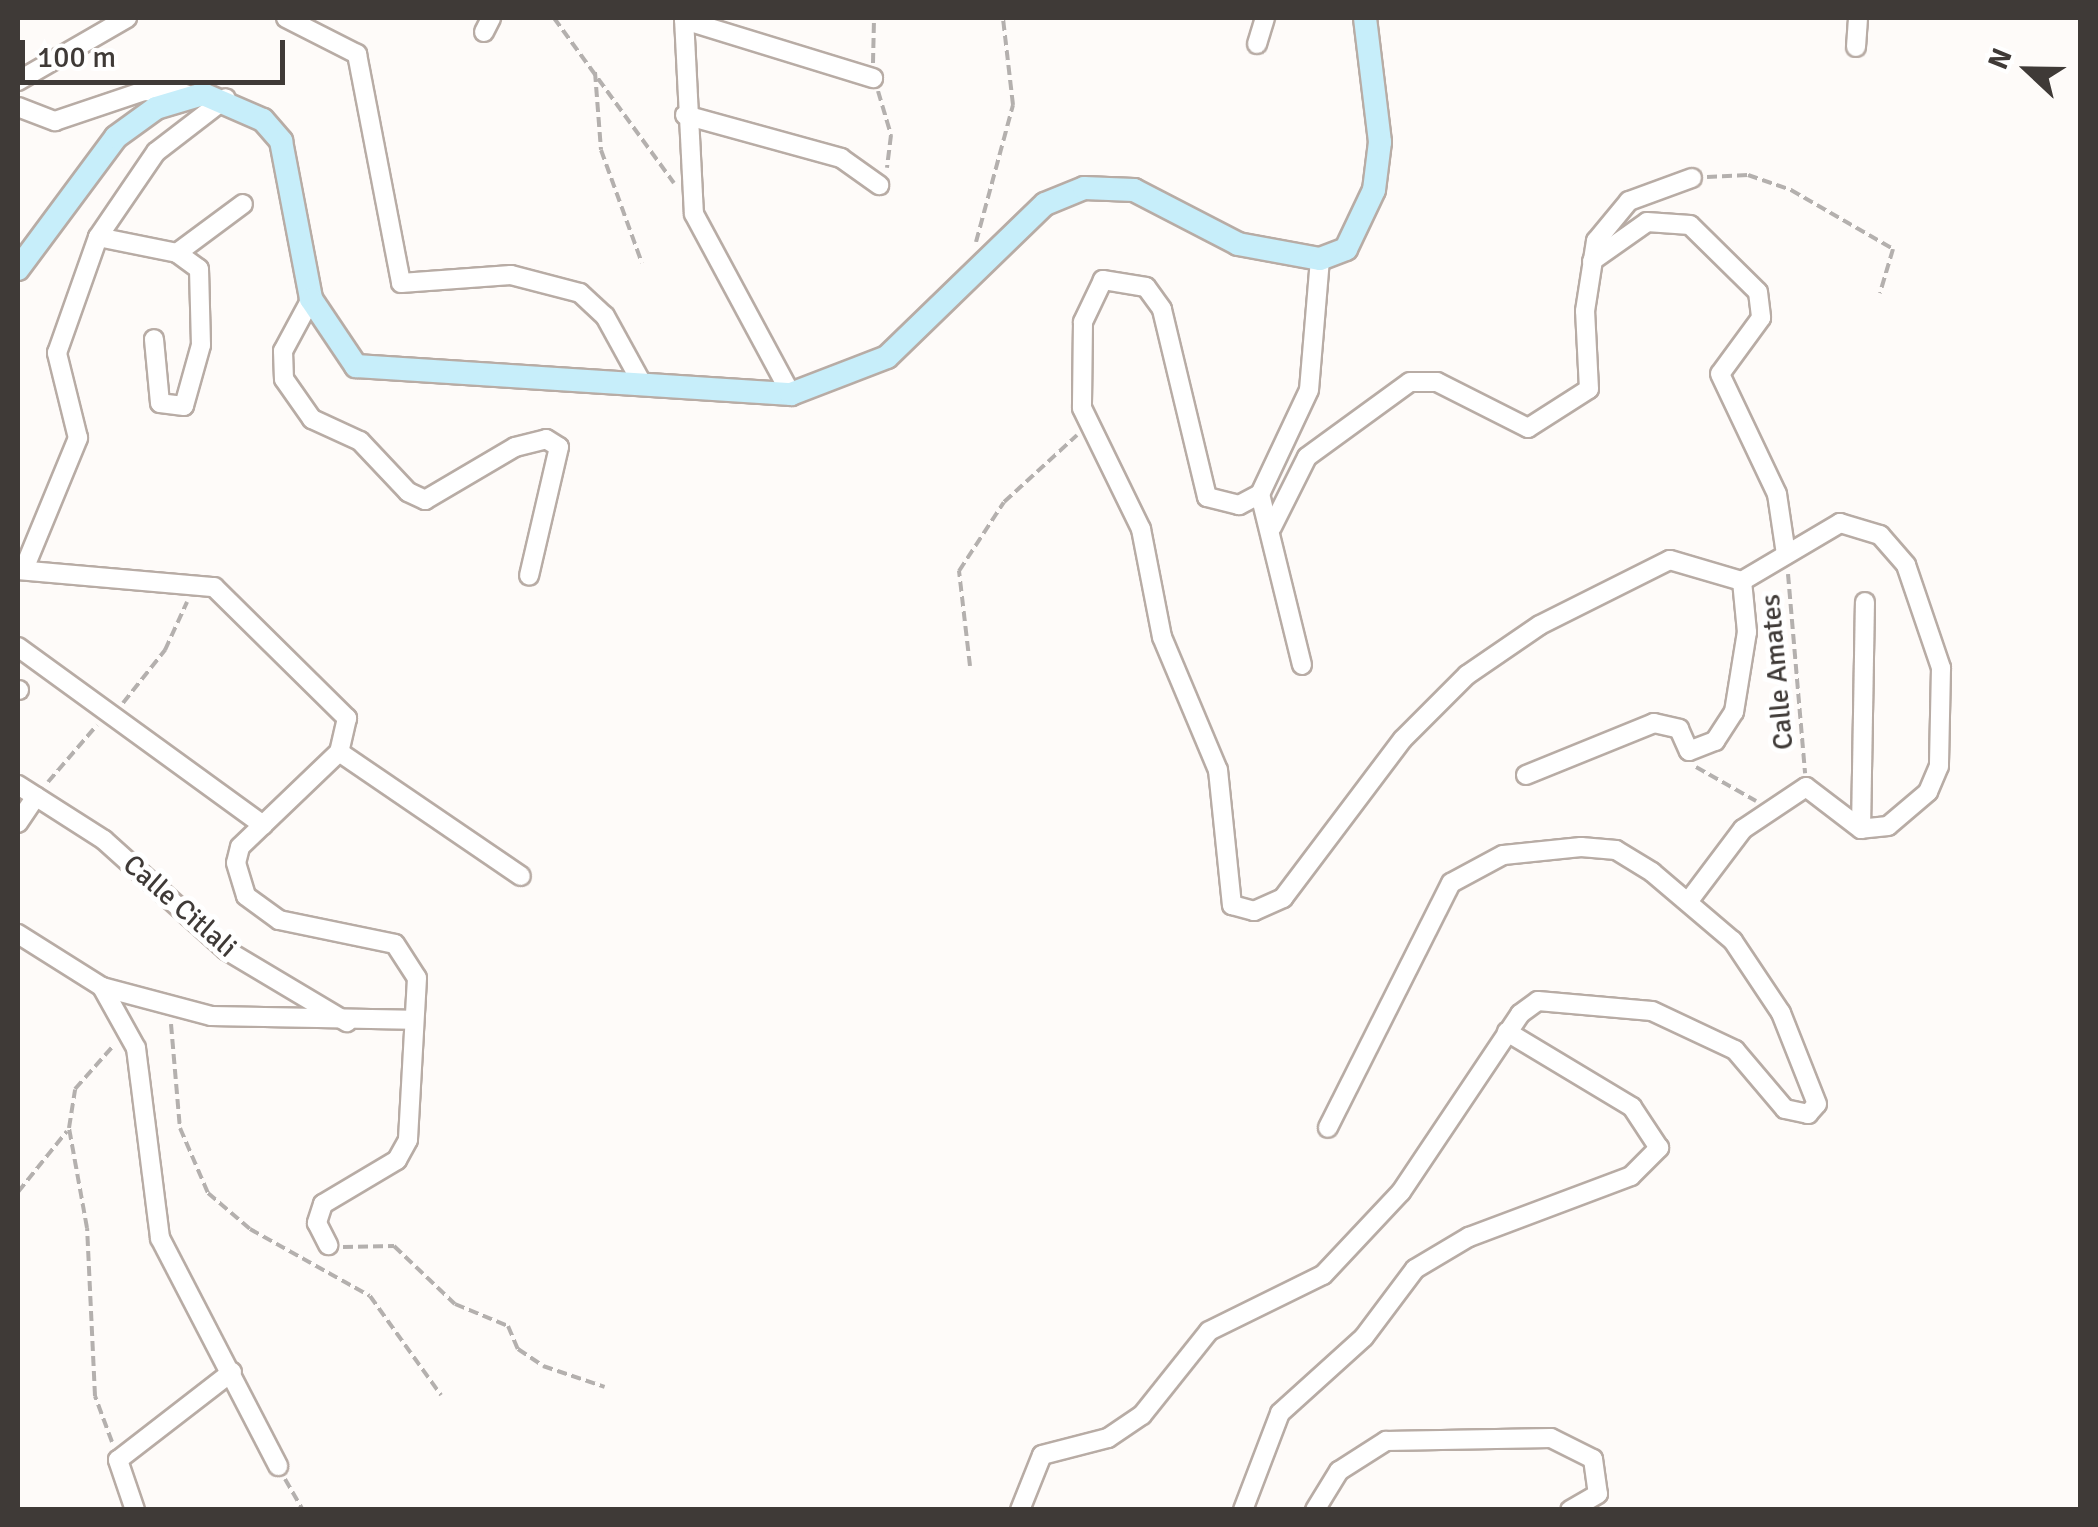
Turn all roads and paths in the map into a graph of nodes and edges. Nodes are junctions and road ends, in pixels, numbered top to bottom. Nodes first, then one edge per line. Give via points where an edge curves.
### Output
1 (127, 18) edge
2 (286, 18) edge
3 (554, 18) edge
4 (874, 18) edge
5 (1003, 18) edge
6 (1264, 18) edge
7 (1365, 18) edge
8 (1858, 18) edge
9 (684, 19) edge
10 (1257, 44) dead end
11 (1856, 47) dead end
12 (595, 71) junction
13 (873, 78) junction
14 (18, 82) edge
15 (205, 95) junction
16 (18, 107) edge
17 (685, 115) junction
18 (1692, 178) joint
19 (879, 185) joint
20 (244, 204) dead end
21 (694, 214) junction
22 (98, 237) junction
23 (177, 254) junction
24 (969, 256) dead end
25 (1320, 258) junction
26 (1592, 262) junction
27 (642, 264) dead end
28 (18, 270) edge
29 (1880, 293) dead end
30 (311, 299) junction
31 (154, 339) dead end
32 (644, 386) junction
33 (791, 394) junction
34 (1088, 425) junction
35 (1260, 494) junction
36 (1272, 527) junction
37 (1786, 554) junction
38 (21, 570) edge
39 (530, 576) dead end
40 (197, 580) junction
41 (1742, 581) junction
42 (1865, 602) dead end
43 (18, 647) edge
44 (1302, 665) dead end
45 (970, 666) dead end
46 (109, 710) junction
47 (339, 752) junction
48 (1689, 752) junction
49 (1526, 774) dead end
50 (18, 784) edge
51 (1806, 788) junction
52 (36, 796) junction
53 (1769, 807) junction
54 (18, 823) edge
55 (264, 825) junction
56 (1861, 828) junction
57 (521, 876) dead end
58 (1691, 898) junction
59 (18, 934) edge
60 (102, 987) junction
61 (169, 1004) junction
62 (411, 1020) junction
63 (347, 1022) junction
64 (130, 1026) junction
65 (1507, 1032) junction
66 (69, 1128) junction
67 (1328, 1128) dead end
68 (18, 1192) edge
69 (328, 1245) joint
70 (232, 1372) junction
71 (605, 1387) dead end
72 (442, 1395) dead end
73 (118, 1460) junction
74 (278, 1466) joint
75 (135, 1510) edge
76 (304, 1510) edge
77 (1020, 1510) edge
78 (1243, 1510) edge
79 (1315, 1510) edge
80 (1570, 1510) edge

1 - 14 street
2 - 32 street via 357,54 381,160 392,274 419,287 511,276 580,293 606,316
3 - 12 path
4 - 13 path
5 - 24 path via 1013,106
6 - 10 street
7 - 25 main road via 1380,142 1374,190 1346,249
8 - 11 street
9 - 13 street
9 - 17 street
12 - 21 path
12 - 27 path via 601,150
13 - 19 path via 893,155
15 - 16 street via 144,91 55,122
15 - 22 street
15 - 28 main road via 116,138
15 - 30 main road via 281,141
17 - 19 street via 841,158
17 - 21 street via 697,164
18 - 26 street via 1612,214
18 - 29 path via 1748,175 1877,239 1896,263
20 - 23 street
21 - 33 street
22 - 23 street
22 - 38 street via 56,353 78,438
23 - 31 street via 204,282 184,406 160,402
25 - 33 main road via 1238,244 1134,190 1084,188 1045,204 887,357
25 - 35 street via 1308,390
26 - 36 street via 1589,389 1528,428 1437,382 1410,382 1307,457
26 - 37 street via 1647,222 1690,225 1758,292 1755,332 1720,361 1720,374 1777,494
30 - 32 main road via 356,366
30 - 39 street via 283,351 284,378 312,419 360,442 408,492 426,500 515,446 546,440 559,447
32 - 33 main road
34 - 35 street via 1082,322 1090,293 1120,278 1146,288 1162,310 1188,450 1207,497 1240,506
34 - 41 street via 1141,530 1162,637 1218,770 1232,905 1254,911 1283,898 1403,739 1467,675 1540,625 1670,560
34 - 45 path via 1004,502 959,570
35 - 36 street
36 - 44 street
37 - 41 street
37 - 51 path, Calle Amates
37 - 56 street via 1840,524 1880,535 1906,565 1941,668 1939,766 1928,792 1888,826
38 - 40 street
40 - 46 path via 165,650
40 - 47 street via 230,598 336,702 347,718
41 - 48 street via 1747,632 1734,712 1715,741
42 - 56 street
43 - 46 street
46 - 52 path
46 - 55 street
47 - 55 street
47 - 57 street
48 - 49 street via 1679,729 1654,723
48 - 53 path via 1699,775
50 - 52 street, Calle Citlali
51 - 53 street
51 - 56 street
52 - 54 street
52 - 63 street, Calle Citlali via 104,840 226,950
53 - 58 street
55 - 62 street via 236,863 246,896 280,920 395,944 417,978
58 - 65 street via 1782,1013 1813,1078 1817,1104 1808,1114 1785,1109 1736,1050 1652,1011 1556,999 1520,1014
58 - 67 street via 1616,850 1503,855 1472,866 1415,946
59 - 60 street
60 - 61 street
60 - 64 street
61 - 63 street
61 - 72 path via 180,1128 208,1193 250,1229 370,1296
62 - 63 street
62 - 69 street via 408,1140 397,1160 323,1204 316,1223
64 - 66 path via 75,1090
64 - 70 street via 160,1238
65 - 77 street via 1438,1144 1323,1276 1209,1331 1142,1416 1108,1438 1042,1456
65 - 78 street via 1632,1107 1658,1148 1631,1176 1469,1237 1415,1268 1364,1337 1280,1413
66 - 68 path
66 - 73 path via 87,1228 95,1396
69 - 71 path via 394,1246 455,1304 508,1326 518,1348 543,1366
70 - 73 street
70 - 74 street
73 - 75 street
74 - 76 path
79 - 80 street via 1339,1471 1386,1442 1551,1438 1593,1460 1598,1494

